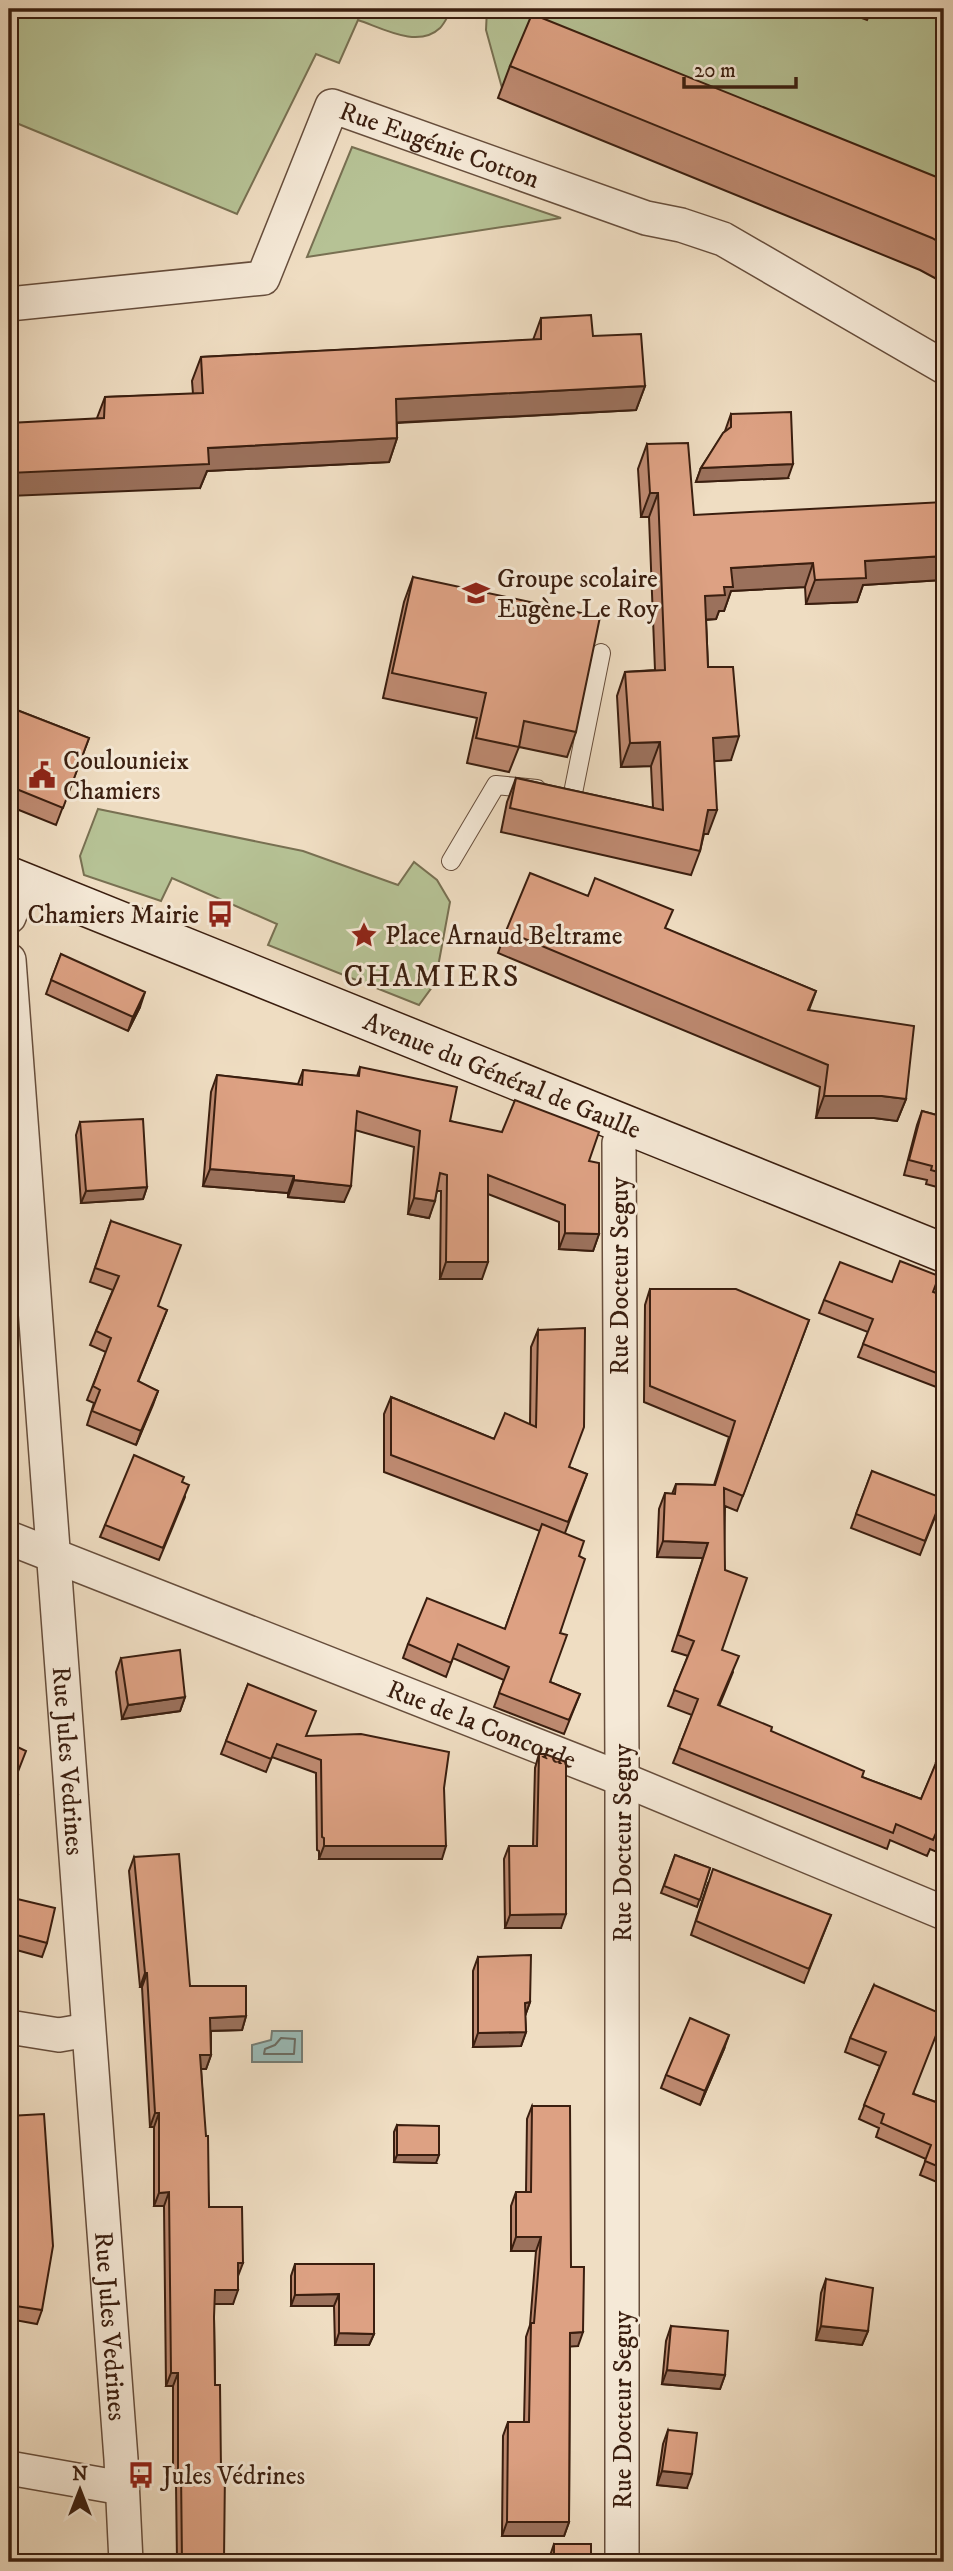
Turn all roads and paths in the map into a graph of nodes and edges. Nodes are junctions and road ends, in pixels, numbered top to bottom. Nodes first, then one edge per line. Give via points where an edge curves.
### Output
1 (9, 304) edge
2 (944, 367) edge
3 (601, 653) edge
4 (451, 861) dead end
5 (12, 889) edge
6 (9, 960) edge
7 (625, 1124) junction
8 (944, 1253) edge
9 (9, 1538) edge
10 (55, 1555) junction
11 (622, 1779) junction
12 (944, 1913) edge
13 (9, 2027) edge
14 (88, 2030) junction
15 (9, 2468) edge
16 (122, 2488) junction
17 (126, 2562) edge
18 (622, 2562) edge

1 - 2 street, Rue Eugénie Cotton via 263,278 332,106 646,218 723,239
3 - 4 lane via 579,794 496,785
5 - 7 main road, Avenue du Général de Gaulle
6 - 10 street, Rue Jules Vedrines
7 - 8 main road, Avenue du Général de Gaulle
7 - 11 street, Rue Docteur Seguy via 618,1143
9 - 10 street, Rue de la Concorde
10 - 11 street, Rue de la Concorde
10 - 14 street, Rue Jules Vedrines
11 - 12 street, Rue de la Concorde
11 - 18 street, Rue Docteur Seguy
13 - 14 street via 58,2035
14 - 16 street, Rue Jules Vedrines
15 - 16 street
16 - 17 street, Rue Jules Vedrines

